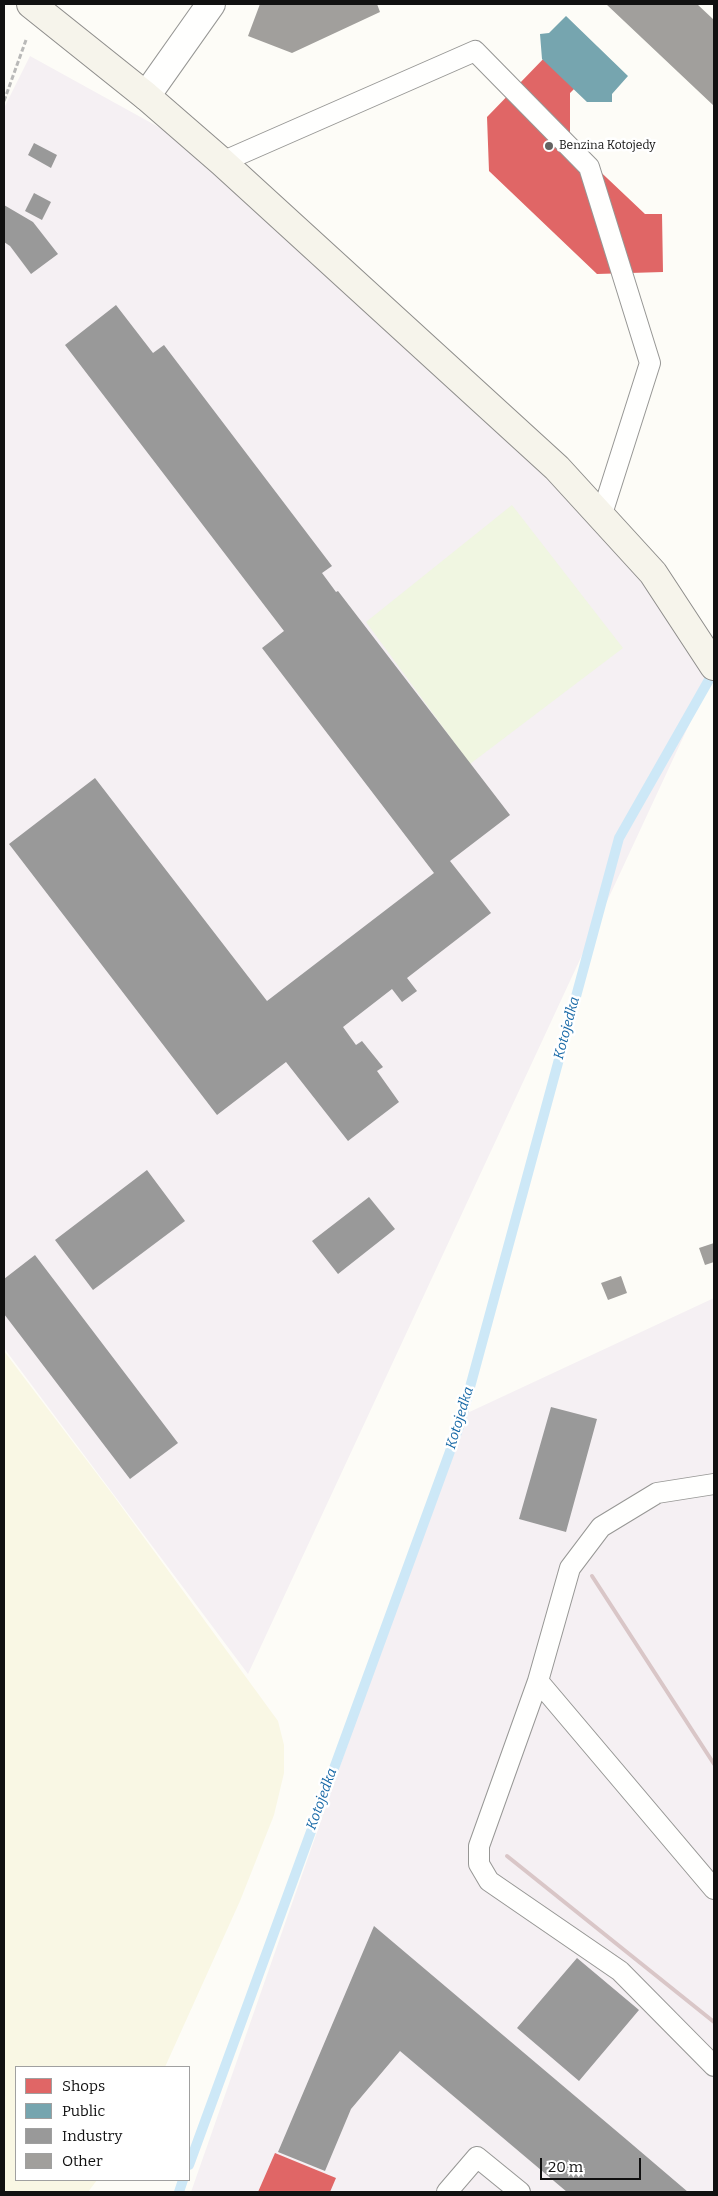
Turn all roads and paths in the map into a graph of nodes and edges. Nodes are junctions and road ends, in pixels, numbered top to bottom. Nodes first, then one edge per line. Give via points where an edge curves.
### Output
1 (211, 4) edge
2 (35, 7) edge
3 (146, 96) junction
4 (4, 101) edge
5 (222, 162) junction
6 (602, 517) junction
7 (714, 666) edge
8 (714, 1484) edge
9 (538, 1681) junction
10 (714, 1889) edge
11 (714, 2066) edge
12 (447, 2192) edge
13 (520, 2192) edge

1 - 3 street
2 - 3 main road
2 - 4 path
3 - 5 main road
5 - 6 main road via 557,468
5 - 6 lane via 475,51 589,167 650,363
6 - 7 main road via 653,573
8 - 9 lane via 657,1493 601,1527 570,1568
9 - 10 lane
9 - 11 lane via 479,1846 479,1864 489,1881 620,1971
12 - 13 lane via 477,2157

